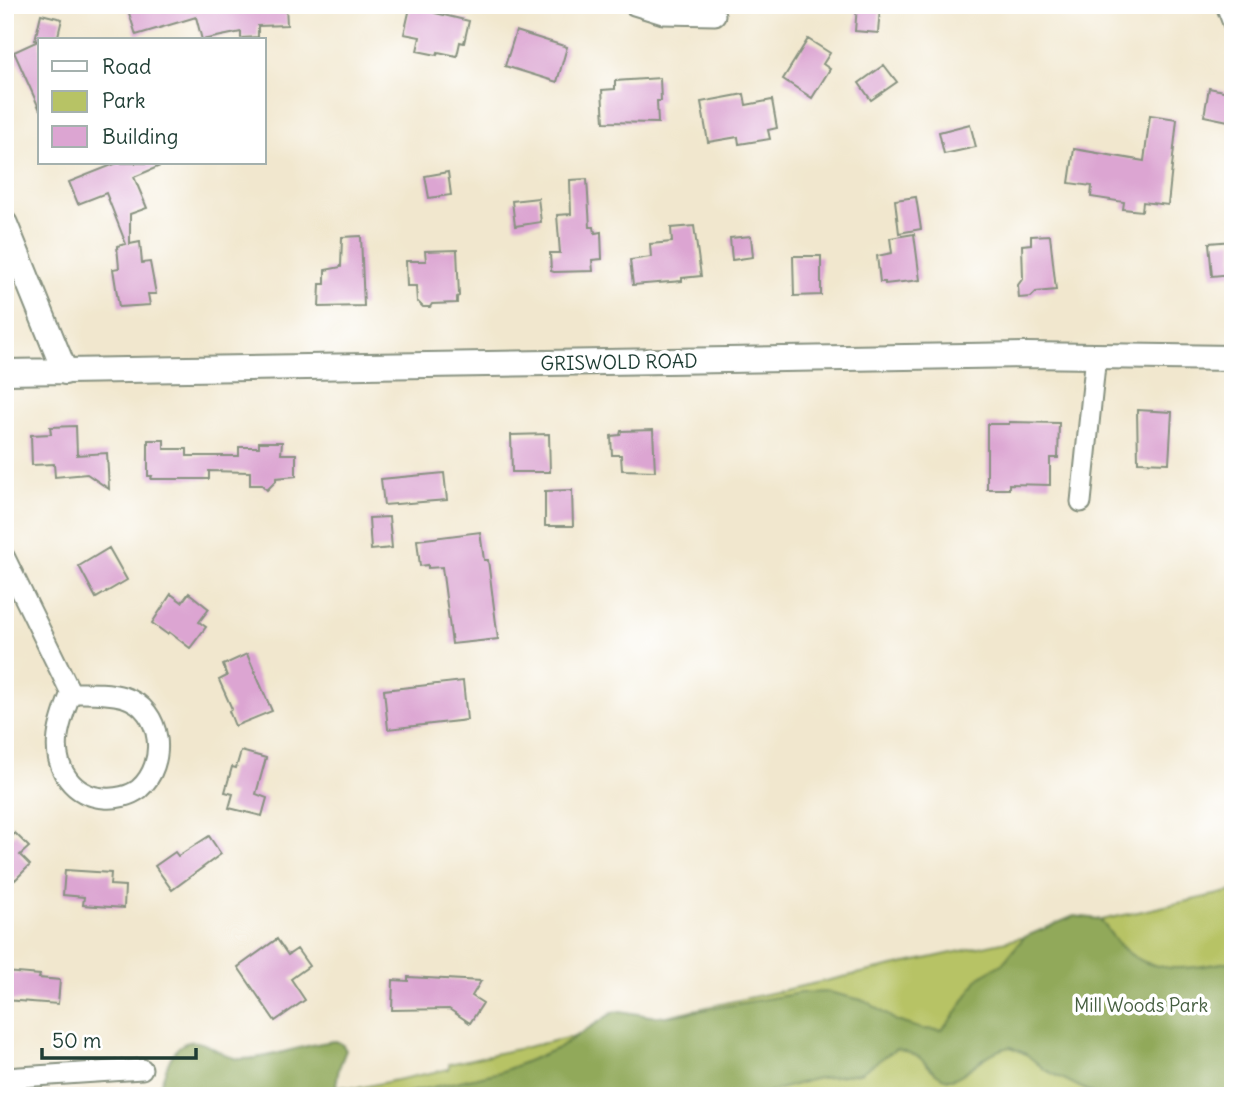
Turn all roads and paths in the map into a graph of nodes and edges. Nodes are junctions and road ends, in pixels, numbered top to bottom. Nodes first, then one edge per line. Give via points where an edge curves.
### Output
1 (634, 5) edge
2 (1226, 5) edge
3 (716, 15) dead end
4 (1233, 23) edge
5 (5, 224) edge
6 (1096, 355) junction
7 (1233, 358) edge
8 (5, 372) edge
9 (65, 372) junction
10 (1081, 502) dead end
11 (5, 558) edge
12 (71, 693) junction
13 (142, 1069) dead end
14 (5, 1078) edge

1 - 3 street via 663,14
2 - 4 street
5 - 9 street
6 - 7 street, GRISWOLD ROAD
6 - 9 street, GRISWOLD ROAD
6 - 10 street
8 - 9 street, GRISWOLD ROAD
11 - 12 street
12 - 12 street via 127,697 146,711 155,727 158,752 153,773 138,790 116,799 91,797 74,786 60,768 56,747
13 - 14 street

